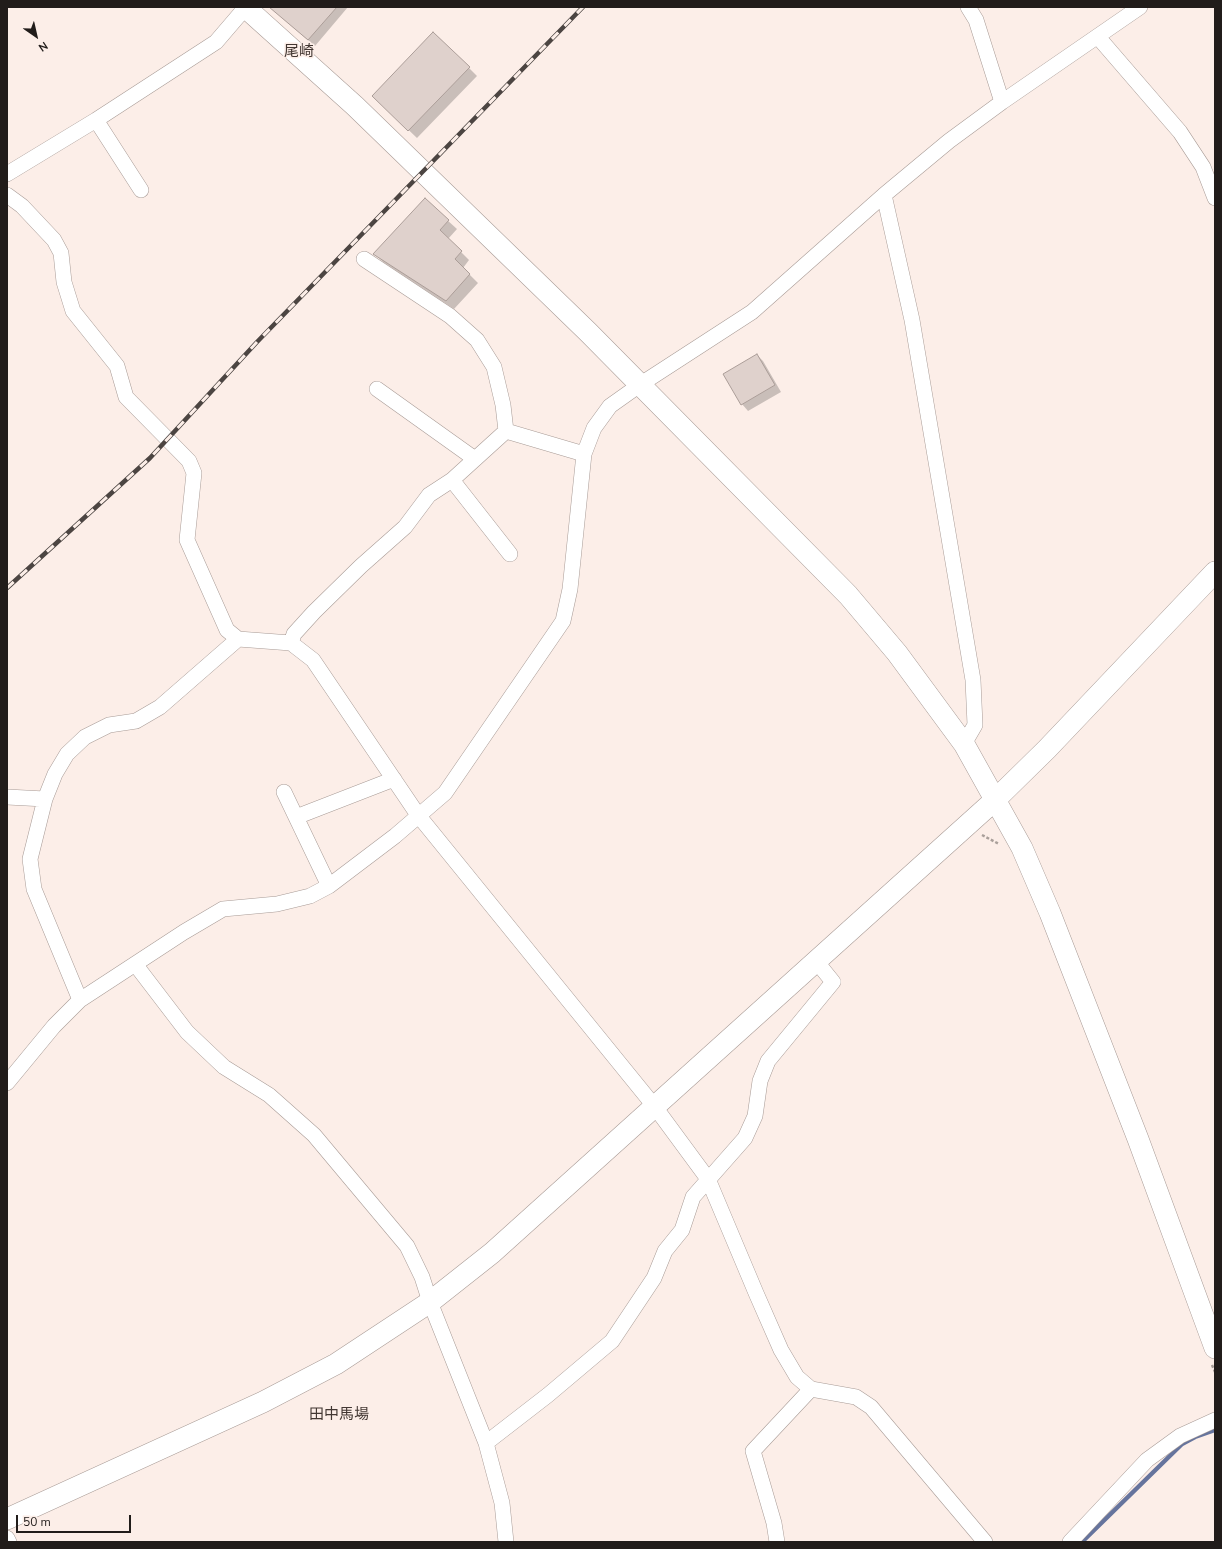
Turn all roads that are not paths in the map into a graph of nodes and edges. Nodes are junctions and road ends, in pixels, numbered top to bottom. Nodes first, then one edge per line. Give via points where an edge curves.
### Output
1 (246, 7) edge
2 (968, 7) edge
3 (1140, 7) edge
4 (1098, 37) junction
5 (1002, 102) junction
6 (96, 120) junction
7 (7, 174) edge
8 (141, 190) dead end
9 (7, 195) edge
10 (884, 195) junction
11 (1215, 198) edge
12 (364, 259) dead end
13 (640, 384) junction
14 (377, 388) dead end
15 (506, 431) junction
16 (584, 454) junction
17 (475, 459) junction
18 (452, 480) junction
19 (510, 554) dead end
20 (1215, 572) edge
21 (238, 639) junction
22 (291, 643) junction
23 (964, 744) junction
24 (394, 779) junction
25 (284, 792) dead end
26 (7, 797) edge
27 (45, 799) junction
28 (995, 800) junction
29 (418, 815) junction
30 (296, 817) junction
31 (329, 886) junction
32 (816, 961) junction
33 (135, 964) junction
34 (80, 1000) junction
35 (7, 1083) edge
36 (655, 1107) junction
37 (708, 1179) junction
38 (430, 1302) junction
39 (1215, 1348) edge
40 (811, 1389) junction
41 (1215, 1420) edge
42 (486, 1443) junction
43 (7, 1519) edge
44 (7, 1538) edge
45 (9, 1542) edge
46 (506, 1542) edge
47 (777, 1542) edge
48 (985, 1542) edge
49 (1070, 1542) edge

1 - 6 street via 216,42
1 - 13 street via 355,106
2 - 5 street via 976,20
3 - 4 street
4 - 5 street
4 - 11 street via 1180,132 1203,167
5 - 10 street via 949,141
6 - 7 street
6 - 8 street
9 - 21 street via 22,206 54,240 61,253 64,282 73,312 117,366 126,397 189,460 194,473 186,540 227,630
10 - 13 street via 752,312
10 - 23 street via 912,320 973,680 975,725
12 - 15 street via 450,316 477,340 494,367
13 - 16 street via 610,406 594,428
13 - 23 street via 848,595 897,653
14 - 17 street
15 - 16 street
15 - 17 street
16 - 29 street via 570,589 563,621 445,793
17 - 18 street
18 - 19 street
18 - 22 street via 429,495 405,527 314,612 294,634
20 - 28 street
21 - 22 street
21 - 27 street via 160,707 136,721 109,725 85,737 68,754 55,774
22 - 24 street via 313,660
23 - 28 street
24 - 29 street
24 - 30 street
25 - 30 street
26 - 27 street
27 - 34 street via 30,859 34,889
28 - 32 street
28 - 39 street via 1022,848 1050,913 1138,1139
29 - 31 street via 395,836
29 - 36 street
30 - 31 street
31 - 33 street via 310,896 277,904 223,909
32 - 36 street
32 - 37 street via 833,982 768,1061 760,1081 755,1116 745,1138
33 - 34 street
33 - 38 street via 187,1032 224,1067 269,1095 314,1135 407,1246 422,1277
34 - 35 street via 54,1026
36 - 37 street
36 - 38 street via 492,1253
37 - 40 street via 781,1350 797,1377
37 - 42 street via 693,1197 682,1230 665,1251 654,1278 612,1341
38 - 42 street
38 - 43 street via 336,1364 264,1402
40 - 47 street via 753,1451
40 - 48 street via 856,1397 871,1407
41 - 49 street via 1180,1436 1148,1460
42 - 46 street via 502,1503
44 - 45 street

